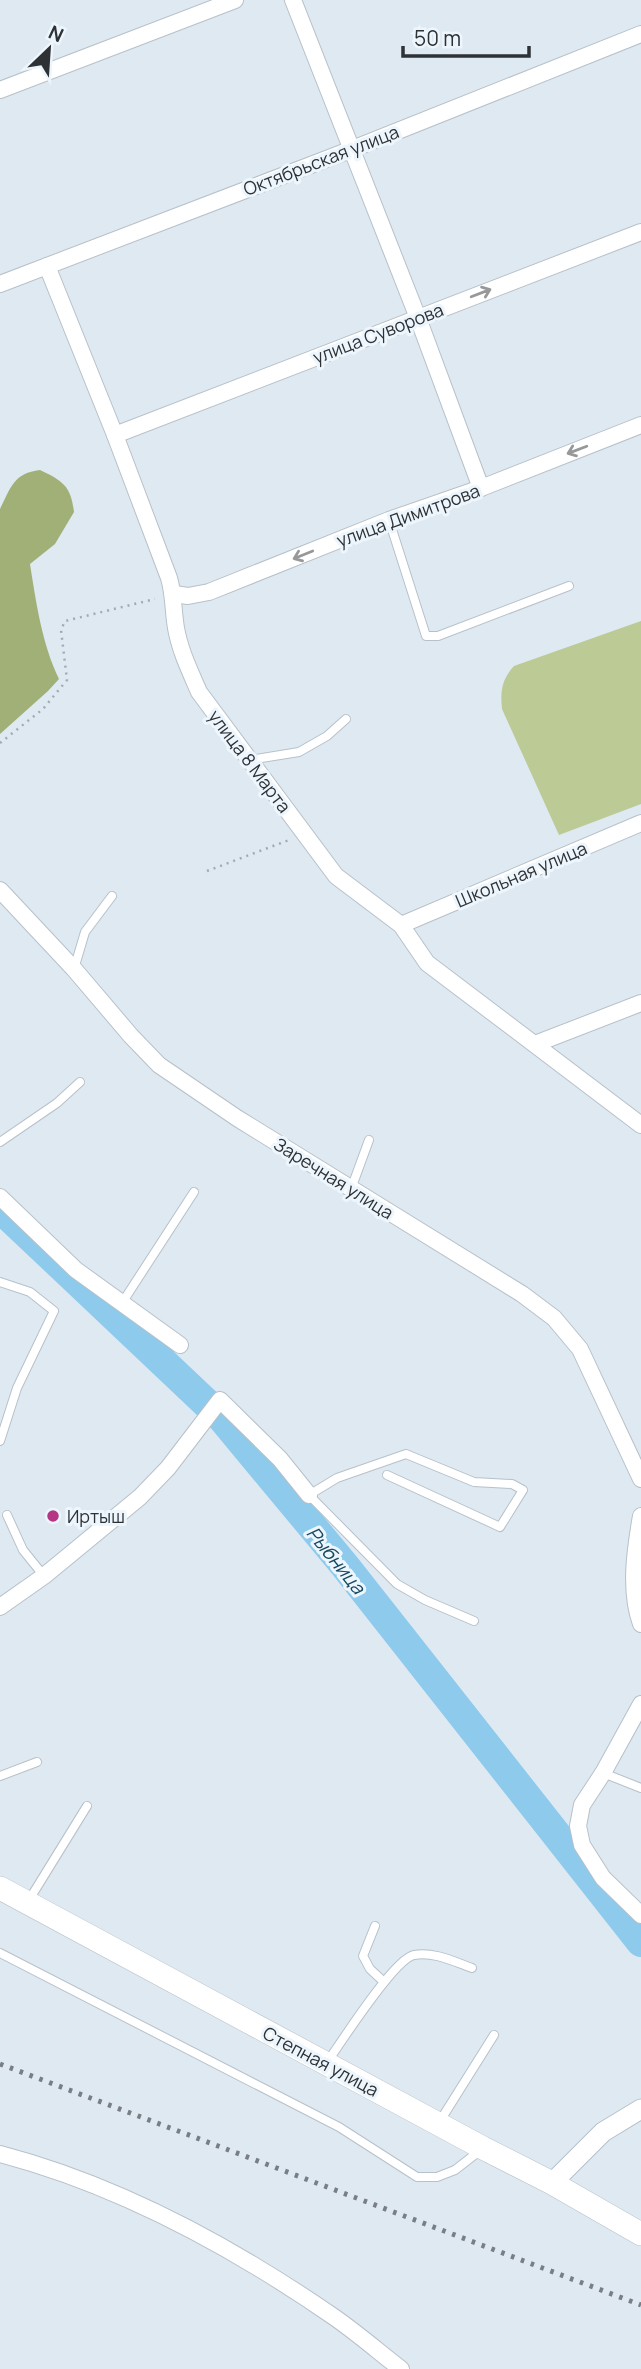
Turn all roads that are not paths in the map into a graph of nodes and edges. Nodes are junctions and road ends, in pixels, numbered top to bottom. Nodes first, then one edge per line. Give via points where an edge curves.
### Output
1 (235, 0) edge
2 (293, 0) edge
3 (641, 34) edge
4 (0, 90) edge
5 (350, 149) junction
6 (641, 232) edge
7 (47, 266) junction
8 (0, 284) edge
9 (418, 318) junction
10 (641, 425) edge
11 (115, 435) junction
12 (481, 488) junction
13 (389, 520) junction
14 (569, 586) dead end
15 (174, 594) junction
16 (346, 719) dead end
17 (249, 760) junction
18 (641, 823) edge
19 (0, 890) edge
20 (112, 896) dead end
21 (401, 925) junction
22 (74, 969) junction
23 (641, 1003) edge
24 (535, 1044) junction
25 (80, 1082) dead end
26 (641, 1125) edge
27 (369, 1140) dead end
28 (0, 1142) edge
29 (351, 1189) junction
30 (194, 1192) dead end
31 (0, 1197) edge
32 (0, 1282) edge
33 (122, 1303) junction
34 (180, 1345) dead end
35 (0, 1441) edge
36 (387, 1475) dead end
37 (641, 1479) edge
38 (309, 1496) junction
39 (7, 1515) dead end
40 (641, 1516) edge
41 (44, 1576) junction
42 (0, 1607) edge
43 (474, 1621) dead end
44 (641, 1624) edge
45 (641, 1704) edge
46 (37, 1762) dead end
47 (603, 1773) junction
48 (0, 1776) edge
49 (641, 1788) edge
50 (87, 1807) dead end
51 (0, 1888) edge
52 (27, 1903) junction
53 (641, 1915) edge
54 (375, 1926) dead end
55 (0, 1953) edge
56 (472, 1968) dead end
57 (384, 1982) junction
58 (494, 2035) dead end
59 (326, 2063) junction
60 (641, 2109) edge
61 (438, 2123) junction
62 (483, 2148) junction
63 (0, 2154) edge
64 (552, 2183) junction
65 (641, 2235) edge
66 (401, 2369) edge

1 - 4 street
2 - 5 street
3 - 5 street, Октябрьская улица
5 - 7 street, Октябрьская улица
5 - 9 street
9 -> 6 street, улица Суворова
7 - 8 street, Октябрьская улица
7 - 11 street, улица 8 Марта
9 - 11 street, улица Суворова
9 - 12 street
10 -> 12 street, улица Димитрова
11 - 15 street, улица 8 Марта
12 - 13 street, улица Димитрова
13 - 14 lane via 426,636 438,636
13 -> 15 street, улица Димитрова via 209,592
15 - 17 street, улица 8 Марта via 176,628 199,692
16 - 17 lane via 299,752
17 - 21 street, улица 8 Марта via 336,876
18 - 21 street, Школьная улица
19 - 22 street, Заречная улица
20 - 22 lane via 85,932
21 - 24 street, улица 8 Марта via 427,963
22 - 29 street, Заречная улица via 159,1065
23 - 24 street
24 - 26 street, улица 8 Марта
25 - 28 lane
27 - 29 lane
29 - 37 street, Заречная улица via 554,1318 580,1349
30 - 33 lane
31 - 33 street via 76,1270
32 - 35 lane via 30,1292 54,1311 17,1388
33 - 34 street
36 - 38 lane via 500,1527 523,1490 512,1484 474,1482 406,1454 337,1478
38 - 41 street via 280,1459 220,1400 140,1497
38 - 43 lane via 397,1584
39 - 41 lane via 23,1550
40 - 44 street via 635,1570
41 - 42 street
45 - 47 street
46 - 48 lane
47 - 49 lane
47 - 53 street via 582,1805 578,1826 582,1845 603,1878
50 - 52 lane
51 - 52 main road, Степная улица
52 - 59 main road, Степная улица
54 - 57 lane via 363,1956
55 - 62 lane via 339,2127 417,2177 455,2170
56 - 57 lane via 432,1955 415,1955 405,1958
57 - 59 lane
58 - 61 lane
59 - 61 main road, Степная улица
60 - 64 street via 604,2132
61 - 62 main road, Степная улица
62 - 64 main road, Степная улица
63 - 66 street via 131,2201 220,2246 334,2317
64 - 65 main road, Степная улица

